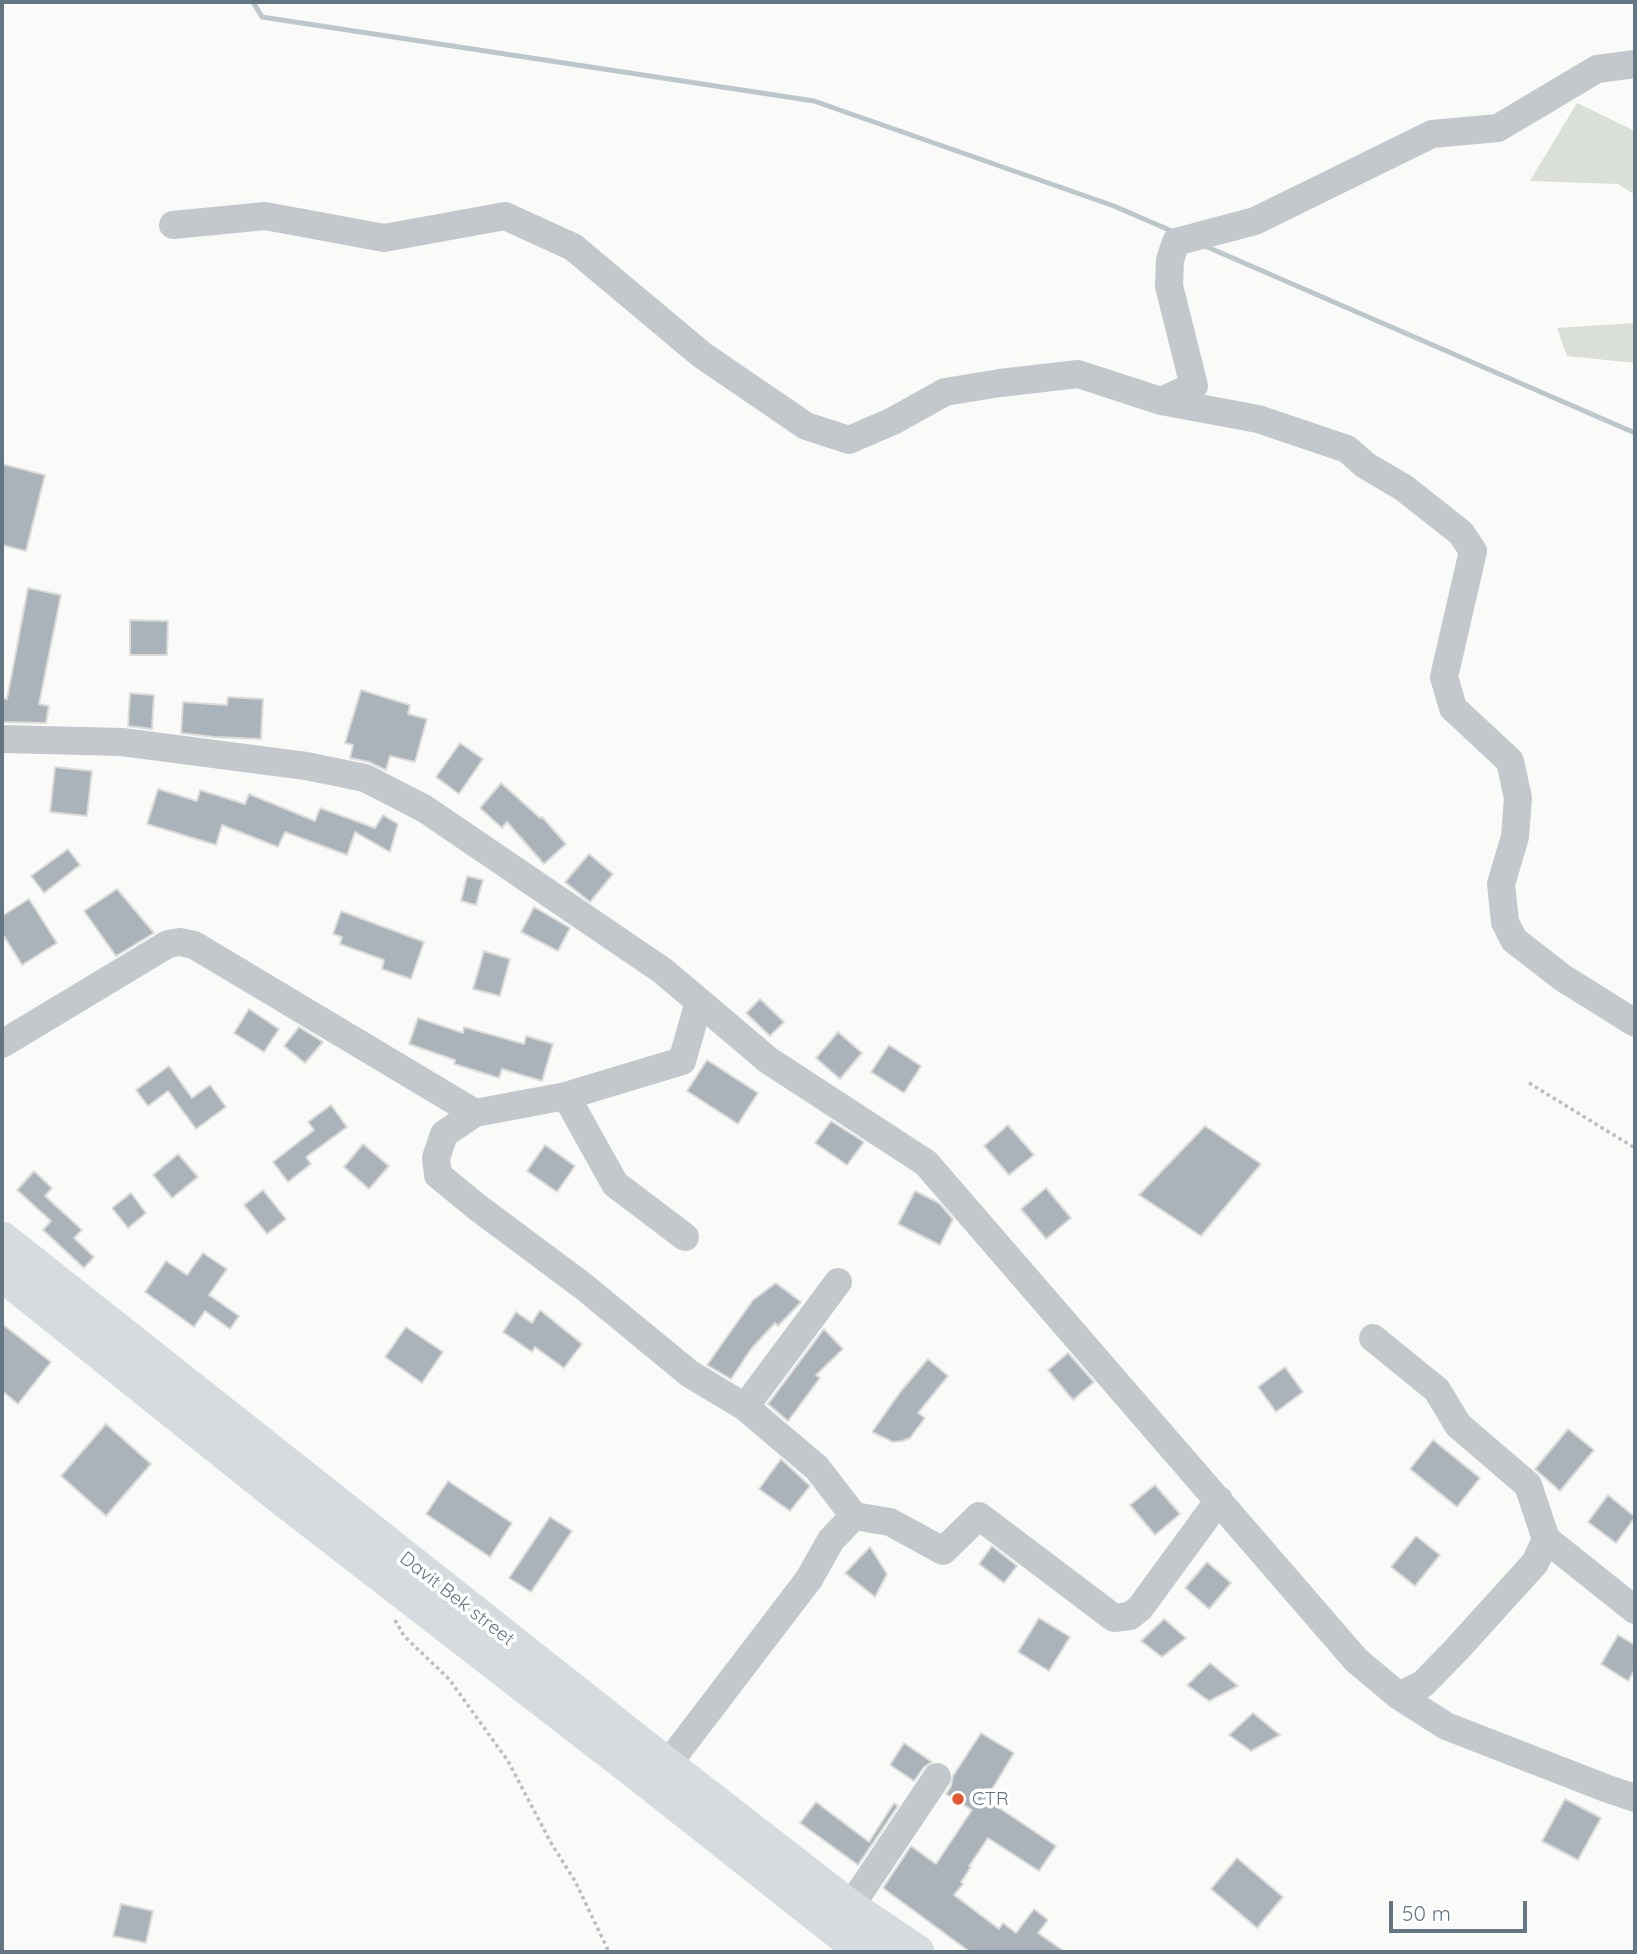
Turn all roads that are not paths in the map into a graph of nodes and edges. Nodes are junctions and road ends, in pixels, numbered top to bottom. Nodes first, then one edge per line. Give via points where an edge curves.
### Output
1 (1635, 64) edge
2 (173, 225) dead end
3 (1161, 401) junction
4 (2, 739) edge
5 (699, 1002) junction
6 (1635, 1023) edge
7 (2, 1044) edge
8 (566, 1096) junction
9 (475, 1113) junction
10 (685, 1237) dead end
11 (2, 1239) edge
12 (2, 1274) edge
13 (838, 1282) dead end
14 (1374, 1338) dead end
15 (745, 1407) junction
16 (1219, 1500) junction
17 (854, 1517) junction
18 (1546, 1539) junction
19 (1635, 1610) edge
20 (514, 1661) junction
21 (1399, 1696) junction
22 (667, 1765) junction
23 (937, 1777) dead end
24 (1635, 1798) edge
25 (859, 1930) edge
26 (917, 1952) edge

1 - 3 street via 1597,69 1498,128 1432,134 1255,221 1176,242 1168,286 1194,386
2 - 3 street via 265,216 384,238 505,216 573,247 702,355 806,426 849,440 946,392 1000,383 1078,374
3 - 6 street via 1258,419 1347,449 1461,533 1473,551 1444,677 1452,708 1510,761 1518,798 1515,837 1501,884 1505,922 1514,940 1563,978
4 - 5 street via 122,742 365,778 425,809 663,971
5 - 8 street via 682,1061
5 - 16 street via 768,1060 926,1163
7 - 9 street via 168,944 180,942 194,945
8 - 9 street
8 - 10 street via 615,1184
9 - 15 street via 444,1134 436,1158 438,1175 690,1374
11 - 20 main road, Davit Bek street
12 - 20 main road, Davit Bek street via 282,1499 386,1577
13 - 15 street
14 - 18 street via 1437,1390 1458,1425 1528,1486
15 - 17 street via 817,1468
16 - 17 street via 1140,1608 1130,1616 1114,1618 979,1516 943,1551 890,1522
16 - 21 street via 1356,1660
17 - 22 street via 831,1540 809,1579
18 - 19 street
18 - 21 street via 1535,1563 1466,1639 1423,1684
20 - 22 main road, Davit Bek street
20 - 25 main road, Davit Bek street
21 - 24 street via 1447,1726
22 - 25 main road, Davit Bek street
23 - 25 street
25 - 26 main road, Davit Bek street

